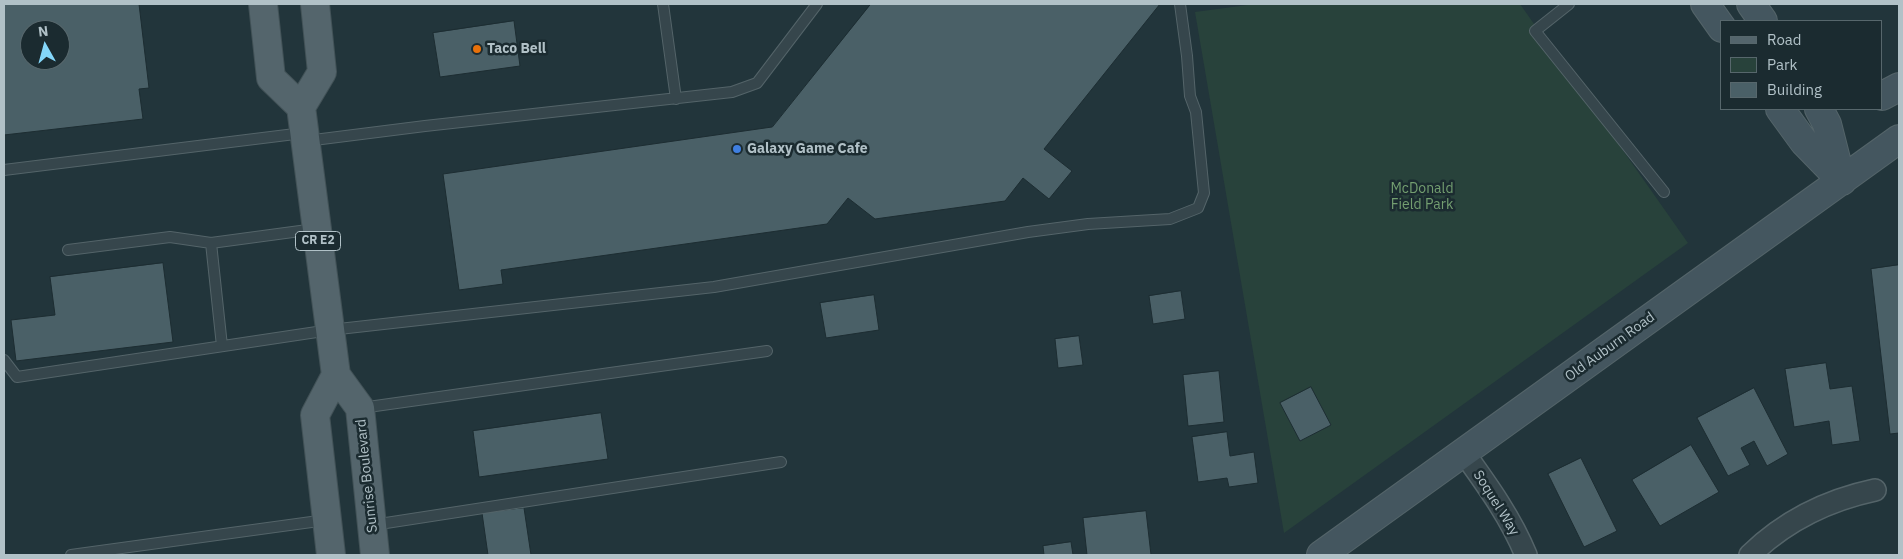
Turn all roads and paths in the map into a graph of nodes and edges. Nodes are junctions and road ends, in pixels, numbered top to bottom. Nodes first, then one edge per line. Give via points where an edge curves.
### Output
1 (262, 4) edge
2 (315, 4) edge
3 (663, 4) edge
4 (818, 4) edge
5 (1180, 4) edge
6 (1569, 4) edge
7 (1705, 4) edge
8 (1751, 4) edge
9 (1762, 20) edge
10 (1720, 25) edge
11 (1899, 87) edge
12 (1883, 95) edge
13 (676, 99) junction
14 (1781, 110) edge
15 (1820, 110) edge
16 (303, 127) junction
17 (1899, 139) edge
18 (4, 170) edge
19 (1842, 181) junction
20 (1664, 192) dead end
21 (316, 229) junction
22 (211, 243) junction
23 (68, 250) dead end
24 (330, 330) junction
25 (222, 346) junction
26 (767, 351) dead end
27 (4, 360) edge
28 (336, 375) junction
29 (360, 408) junction
30 (1464, 452) junction
31 (781, 462) dead end
32 (1875, 490) dead end
33 (327, 520) junction
34 (372, 525) junction
35 (1330, 552) edge
36 (71, 555) edge
37 (331, 555) edge
38 (351, 555) edge
39 (375, 555) edge
40 (1526, 555) edge
41 (1750, 555) edge

1 - 16 main road via 271,78
2 - 16 main road via 322,72
3 - 13 lane
4 - 13 lane via 757,83 732,92
5 - 24 lane via 1204,193 1198,208 1170,219 1028,232 714,287
6 - 20 lane via 1535,31
7 - 10 main road
8 - 9 main road
11 - 12 main road
13 - 16 lane via 425,126
14 - 19 main road via 1804,142
15 - 19 main road via 1827,124
16 - 18 lane
16 - 21 main road, Sunrise Boulevard / CR E2
17 - 19 main road, Old Auburn Road
19 - 30 main road, Old Auburn Road
21 - 22 lane
21 - 24 main road, Sunrise Boulevard / CR E2
22 - 23 lane via 170,238
22 - 25 lane
24 - 25 lane
24 - 28 main road, Sunrise Boulevard / CR E2
25 - 27 lane via 17,376
26 - 29 lane
28 - 29 main road, Sunrise Boulevard / CR E2
28 - 33 main road via 315,415
29 - 34 main road, Sunrise Boulevard
30 - 35 main road, Old Auburn Road
30 - 40 street, Soquel Way via 1496,498
31 - 34 lane
32 - 41 street via 1834,502 1795,520
33 - 36 lane
33 - 37 main road
33 - 38 main road via 343,532
34 - 39 main road, Sunrise Boulevard

